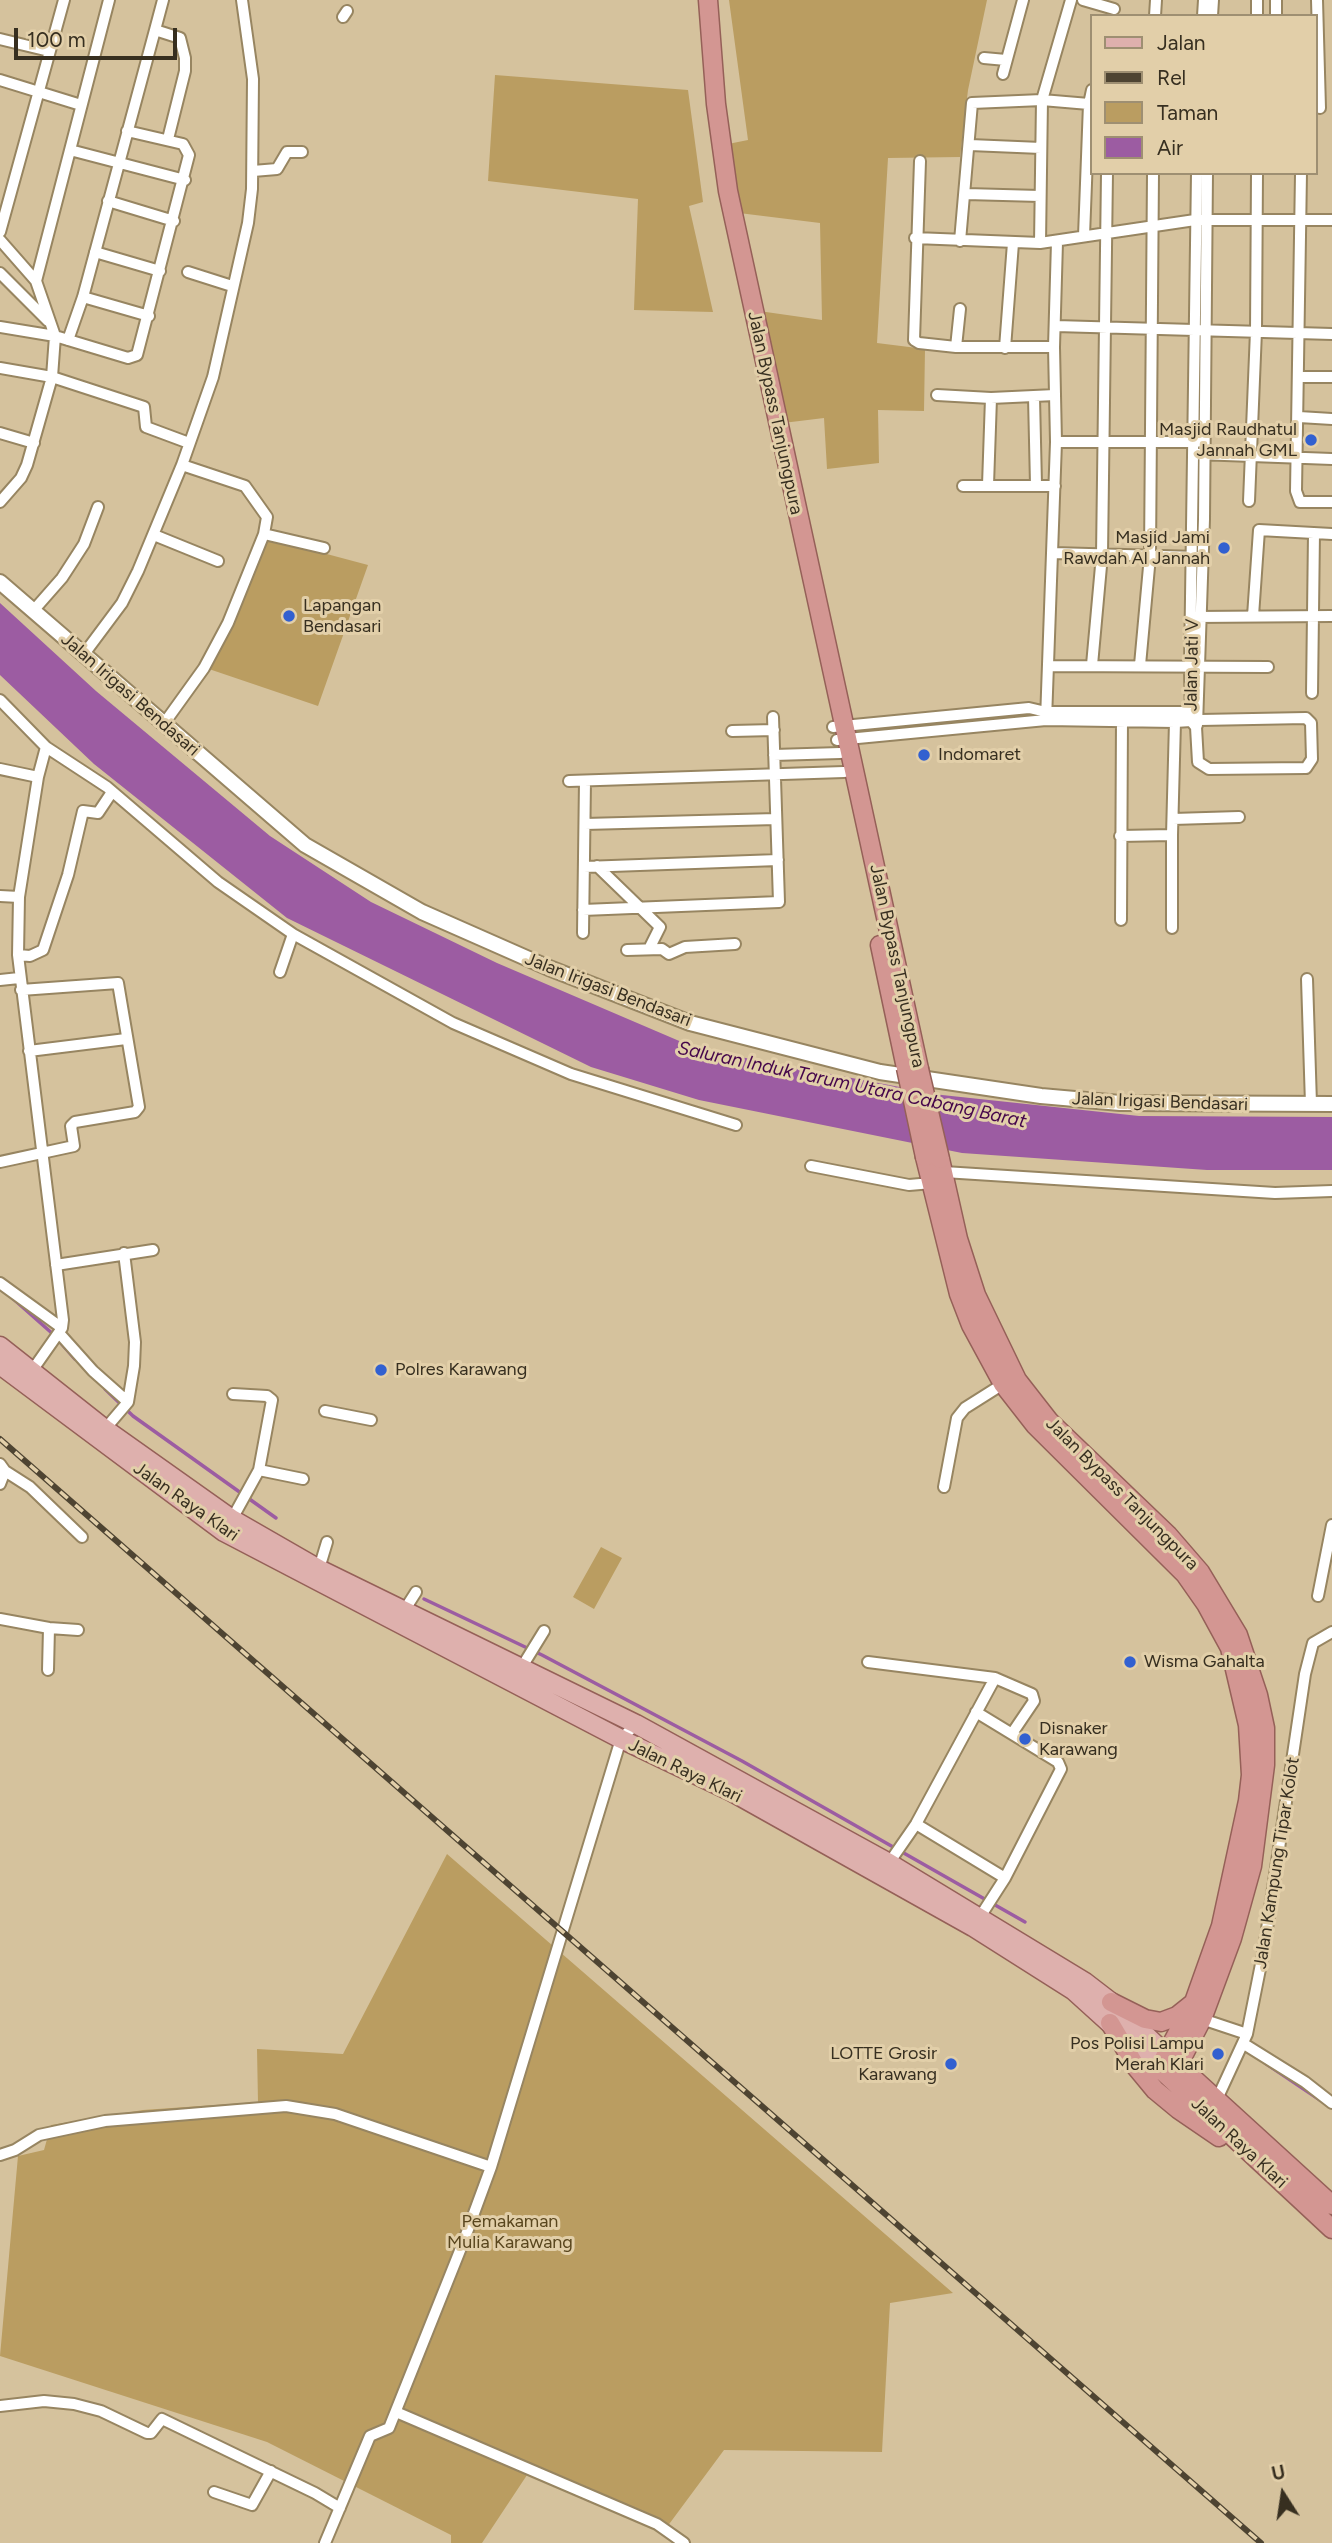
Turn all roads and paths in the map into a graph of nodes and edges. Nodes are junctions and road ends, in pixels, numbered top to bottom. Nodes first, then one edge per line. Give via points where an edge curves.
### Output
1 (64, 0) edge
2 (109, 0) edge
3 (163, 0) edge
4 (242, 0) edge
5 (696, 0) edge
6 (708, 0) edge
7 (1023, 0) edge
8 (1071, 0) edge
9 (1083, 0) edge
10 (1114, 11) edge
11 (1318, 18) edge
12 (155, 30) junction
13 (0, 39) edge
14 (50, 51) junction
15 (984, 58) dead end
16 (1006, 60) junction
17 (1003, 74) dead end
18 (0, 80) edge
19 (38, 91) junction
20 (1090, 97) edge
21 (1042, 100) junction
22 (1088, 104) junction
23 (81, 105) junction
24 (1323, 108) edge
25 (127, 131) junction
26 (168, 139) junction
27 (970, 145) junction
28 (1041, 148) junction
29 (70, 150) junction
30 (302, 152) dead end
31 (920, 161) dead end
32 (118, 163) junction
33 (253, 171) junction
34 (1107, 175) edge
35 (1153, 175) edge
36 (1197, 175) edge
37 (1207, 175) edge
38 (1257, 175) edge
39 (1301, 175) edge
40 (185, 180) junction
41 (966, 194) junction
42 (1040, 196) junction
43 (108, 201) junction
44 (1200, 220) junction
45 (1301, 220) junction
46 (1332, 220) edge
47 (174, 221) junction
48 (1258, 221) junction
49 (1152, 227) junction
50 (0, 232) edge
51 (1106, 233) junction
52 (1084, 236) junction
53 (915, 238) junction
54 (0, 240) edge
55 (960, 241) junction
56 (1057, 242) junction
57 (1013, 243) junction
58 (1040, 243) junction
59 (95, 252) junction
60 (160, 271) junction
61 (188, 272) dead end
62 (0, 273) edge
63 (36, 281) junction
64 (232, 286) junction
65 (83, 297) junction
66 (960, 309) dead end
67 (149, 316) junction
68 (50, 323) junction
69 (1056, 326) junction
70 (0, 327) edge
71 (1104, 327) junction
72 (1153, 329) junction
73 (1198, 331) junction
74 (1256, 331) junction
75 (1299, 333) junction
76 (1332, 334) edge
77 (55, 335) junction
78 (68, 340) junction
79 (956, 347) junction
80 (1054, 347) junction
81 (1005, 348) junction
82 (0, 368) edge
83 (52, 377) junction
84 (1300, 377) junction
85 (1332, 377) edge
86 (937, 395) dead end
87 (1055, 395) junction
88 (1034, 397) junction
89 (991, 398) junction
90 (1299, 417) junction
91 (1332, 419) edge
92 (0, 433) edge
93 (1056, 442) junction
94 (1105, 442) junction
95 (1150, 442) junction
96 (1198, 442) junction
97 (34, 443) junction
98 (189, 443) junction
99 (1198, 454) junction
100 (1252, 457) junction
101 (1297, 459) junction
102 (1332, 459) edge
103 (182, 465) junction
104 (988, 485) junction
105 (1036, 485) junction
106 (963, 486) dead end
107 (1055, 486) junction
108 (1250, 501) dead end
109 (0, 502) edge
110 (1332, 502) edge
111 (99, 507) dead end
112 (1314, 533) junction
113 (264, 534) junction
114 (1332, 534) edge
115 (153, 535) junction
116 (324, 548) dead end
117 (1054, 553) junction
118 (1102, 555) junction
119 (1150, 556) junction
120 (1198, 557) junction
121 (218, 561) dead end
122 (0, 582) edge
123 (33, 611) junction
124 (1253, 616) junction
125 (1332, 616) edge
126 (1197, 617) junction
127 (1311, 617) junction
128 (84, 654) junction
129 (1091, 665) junction
130 (1049, 666) junction
131 (1140, 666) junction
132 (1195, 667) junction
133 (1268, 667) dead end
134 (1312, 693) dead end
135 (0, 700) edge
136 (1046, 716) junction
137 (773, 717) dead end
138 (1122, 717) junction
139 (1194, 720) junction
140 (1175, 722) junction
141 (163, 725) junction
142 (774, 730) junction
143 (732, 731) dead end
144 (840, 737) junction
145 (46, 747) junction
146 (774, 755) junction
147 (0, 769) edge
148 (844, 772) junction
149 (775, 774) junction
150 (38, 777) junction
151 (569, 781) dead end
152 (585, 781) junction
153 (112, 792) junction
154 (1239, 817) dead end
155 (776, 819) junction
156 (1173, 819) junction
157 (585, 824) junction
158 (1172, 835) junction
159 (1121, 836) junction
160 (778, 860) junction
161 (597, 866) junction
162 (584, 867) junction
163 (0, 896) edge
164 (19, 897) junction
165 (640, 908) junction
166 (583, 910) junction
167 (1121, 920) dead end
168 (1172, 928) dead end
169 (583, 933) dead end
170 (293, 934) junction
171 (735, 944) dead end
172 (649, 949) junction
173 (627, 950) dead end
174 (18, 955) junction
175 (280, 972) dead end
176 (19, 978) junction
177 (1307, 979) dead end
178 (0, 980) edge
179 (21, 990) junction
180 (126, 1039) junction
181 (29, 1051) junction
182 (913, 1069) junction
183 (1311, 1104) junction
184 (1332, 1104) edge
185 (736, 1125) dead end
186 (40, 1151) junction
187 (0, 1162) edge
188 (811, 1166) dead end
189 (935, 1168) junction
190 (1332, 1191) edge
191 (153, 1250) dead end
192 (124, 1252) junction
193 (56, 1265) junction
194 (0, 1283) edge
195 (60, 1332) junction
196 (0, 1346) edge
197 (0, 1365) edge
198 (28, 1377) junction
199 (1003, 1384) junction
200 (233, 1394) dead end
201 (125, 1406) junction
202 (325, 1411) dead end
203 (370, 1420) dead end
204 (105, 1429) junction
205 (3, 1467) edge
206 (259, 1470) junction
207 (303, 1479) dead end
208 (0, 1484) edge
209 (944, 1487) dead end
210 (232, 1519) junction
211 (1332, 1525) edge
212 (82, 1536) dead end
213 (322, 1559) junction
214 (1318, 1596) dead end
215 (407, 1606) junction
216 (0, 1619) edge
217 (49, 1628) junction
218 (78, 1630) dead end
219 (1332, 1632) edge
220 (541, 1636) dead end
221 (869, 1662) dead end
222 (524, 1663) junction
223 (48, 1670) dead end
224 (995, 1678) junction
225 (976, 1712) junction
226 (636, 1724) junction
227 (1013, 1732) junction
228 (621, 1739) junction
229 (916, 1824) junction
230 (895, 1854) junction
231 (1005, 1878) junction
232 (983, 1913) junction
233 (1111, 2002) junction
234 (1195, 2002) junction
235 (1202, 2019) junction
236 (1110, 2023) junction
237 (1245, 2039) junction
238 (1169, 2067) junction
239 (1213, 2095) junction
240 (1332, 2103) edge
241 (0, 2155) edge
242 (491, 2167) junction
243 (1262, 2167) junction
244 (1332, 2205) edge
245 (1332, 2229) edge
246 (0, 2406) edge
247 (396, 2412) junction
248 (271, 2472) junction
249 (214, 2491) dead end
250 (340, 2508) junction
251 (324, 2543) edge
252 (684, 2543) edge

1 - 14 street
2 - 23 street
3 - 12 street
4 - 33 street via 253,79
5 - 144 highway, Jalan Bypass Tanjungpura via 705,106 719,193
6 - 144 highway, Jalan Bypass Tanjungpura via 728,191
7 - 16 street
8 - 21 street
9 - 10 street
11 - 24 street
12 - 25 street
12 - 26 street via 180,38 185,58
13 - 14 street
14 - 19 street
15 - 16 street
16 - 17 street
18 - 19 street
19 - 23 street
19 - 50 street
20 - 22 street
21 - 22 street
21 - 27 street via 974,102
21 - 28 street
22 - 52 street
23 - 29 street
25 - 26 street
25 - 32 street
26 - 40 street via 187,149
27 - 28 street
27 - 41 street
28 - 42 street
29 - 32 street
29 - 63 street
30 - 33 street via 287,152 276,169
31 - 53 street
32 - 40 street
32 - 43 street
33 - 64 street via 248,222
34 - 51 street
35 - 49 street
36 - 44 street
37 - 44 street
38 - 48 street
39 - 45 street
40 - 47 street
41 - 42 street
41 - 55 street
42 - 58 street
43 - 47 street
43 - 59 street
44 - 48 street
44 - 49 street
44 - 73 street, Jalan Jati V
45 - 46 street
45 - 48 street
45 - 75 street
47 - 60 street
48 - 74 street
49 - 51 street
49 - 72 street
51 - 52 street
51 - 71 street
52 - 56 street
53 - 55 street
53 - 79 street via 914,340
54 - 63 street
55 - 57 street
56 - 58 street
56 - 69 street
57 - 58 street
57 - 81 street
59 - 60 street
59 - 65 street
60 - 67 street
61 - 64 street
62 - 68 street
63 - 68 street
64 - 98 street via 213,377
65 - 67 street
65 - 78 street
66 - 79 street
67 - 78 street via 134,357
68 - 77 street
69 - 71 street
69 - 80 street
70 - 77 street
71 - 72 street
71 - 94 street
72 - 73 street
72 - 95 street
73 - 74 street
73 - 96 street, Jalan Jati V
74 - 75 street
74 - 100 street
75 - 76 street
75 - 84 street
77 - 78 street
77 - 83 street
79 - 81 street
80 - 81 street
80 - 87 street
82 - 83 street
83 - 97 street
83 - 98 street via 144,407 146,427
84 - 85 street
84 - 90 street
86 - 89 street
87 - 88 street
87 - 93 street
88 - 89 street
88 - 105 street
89 - 104 street
90 - 91 street
90 - 101 street
92 - 97 street
93 - 94 street
93 - 107 street
94 - 95 street
94 - 118 street
95 - 96 street
95 - 119 street
96 - 99 street, Jalan Jati V
97 - 109 street via 21,478
98 - 103 street
99 - 100 street
99 - 120 street, Jalan Jati V
100 - 101 street
100 - 108 street
101 - 102 street
101 - 110 street via 1298,500
103 - 113 street via 245,486 267,517
103 - 115 street
104 - 105 street
104 - 106 street
105 - 107 street
107 - 117 street
111 - 123 street via 62,578
112 - 114 street
112 - 124 street via 1259,530
112 - 127 street
113 - 116 street
113 - 141 street via 228,624 204,668
115 - 121 street
115 - 128 street via 121,603
117 - 118 street
117 - 130 street
118 - 119 street
118 - 129 street
119 - 120 street
119 - 131 street
120 - 126 street, Jalan Jati V
122 - 123 street, Jalan Irigasi Bendasari
123 - 128 street, Jalan Irigasi Bendasari
124 - 126 street
124 - 127 street
125 - 127 street
126 - 132 street, Jalan Jati V
127 - 134 street
128 - 141 street, Jalan Irigasi Bendasari
129 - 130 street
129 - 131 street
130 - 136 street
131 - 132 street
132 - 133 street
132 - 139 street, Jalan Jati V
135 - 145 street
136 - 138 street
136 - 144 street via 1029,708
137 - 142 street
138 - 139 street
138 - 140 street
138 - 159 street
139 - 139 street, Jalan Jati V via 1201,766 1310,766 1311,723 1306,718
139 - 140 street
140 - 156 street
141 - 183 street, Jalan Irigasi Bendasari via 305,845 422,912 690,1023 880,1072 1041,1096 1177,1105
142 - 143 street
142 - 146 street
144 - 146 street
144 - 148 highway, Jalan Bypass Tanjungpura
144 - 182 highway, Jalan Bypass Tanjungpura
145 - 150 street
145 - 153 street
146 - 149 street
147 - 150 street
148 - 149 street
148 - 182 highway, Jalan Bypass Tanjungpura
149 - 152 street
149 - 155 street
150 - 164 street
151 - 152 street
152 - 157 street
153 - 170 street via 218,883
153 - 174 street via 98,813 83,811 43,950
154 - 156 street
155 - 157 street
155 - 160 street
156 - 158 street
157 - 162 street
158 - 159 street
158 - 168 street
159 - 167 street
160 - 161 street
160 - 165 street via 779,902
161 - 162 street
161 - 165 street
162 - 166 street
163 - 164 street
164 - 174 street
165 - 166 street
165 - 172 street via 660,927
166 - 169 street
170 - 175 street
170 - 185 street via 453,1023 570,1074
171 - 172 street via 685,947 669,954
172 - 173 street
174 - 176 street
176 - 178 street
176 - 179 street
177 - 183 street
179 - 180 street via 118,983
179 - 181 street
180 - 181 street
180 - 186 street via 138,1111 75,1122 71,1126 75,1145
181 - 186 street
182 - 189 highway, Jalan Bypass Tanjungpura, bridge
183 - 184 street, Jalan Irigasi Bendasari
186 - 187 street
186 - 193 street
188 - 189 street via 909,1185
189 - 190 street via 1275,1193
189 - 199 highway, Jalan Bypass Tanjungpura via 959,1294
189 - 235 highway, Jalan Bypass Tanjungpura via 976,1295 1017,1380 1049,1421 1168,1535 1200,1572 1249,1662 1265,1728 1264,1792 1243,1903
191 - 192 street
192 - 193 street
192 - 201 street via 135,1342
193 - 195 street
194 - 195 street
195 - 198 street
195 - 201 street
196 - 198 main road, Jalan Raya Klari
197 - 198 main road, Jalan Raya Klari
198 - 204 main road, Jalan Raya Klari
198 - 213 main road, Jalan Raya Klari via 150,1479 225,1532
199 - 209 street via 957,1418
199 - 234 highway, Jalan Bypass Tanjungpura via 1035,1425 1185,1574 1219,1627 1235,1666 1248,1725 1251,1775 1221,1926
200 - 206 street via 267,1396 272,1401
201 - 204 street
202 - 203 street
204 - 210 main road, Jalan Raya Klari
205 - 208 street
205 - 212 street
206 - 207 street
206 - 210 street
210 - 213 main road, Jalan Raya Klari
211 - 214 street
213 - 215 main road, Jalan Raya Klari
215 - 222 main road, Jalan Raya Klari
215 - 228 main road, Jalan Raya Klari
216 - 217 street
217 - 218 street
217 - 223 street
219 - 237 street, Jalan Kampung Tipar Kolot via 1313,1643 1305,1674 1264,1949
220 - 222 street
221 - 224 street
222 - 226 main road, Jalan Raya Klari
224 - 225 street
224 - 227 street via 1032,1694 1034,1701
225 - 227 street
225 - 229 street
226 - 228 street
226 - 230 main road, Jalan Raya Klari
227 - 231 street via 1058,1762 1061,1772
228 - 232 main road, Jalan Raya Klari
228 - 242 street
229 - 230 street
229 - 231 street
230 - 232 main road, Jalan Raya Klari
231 - 232 street
232 - 233 main road, Jalan Raya Klari
232 - 236 main road, Jalan Raya Klari
233 - 234 highway via 1161,2022
233 - 238 main road, Jalan Raya Klari
234 - 238 highway, Jalan Bypass Tanjungpura
235 - 237 street
235 - 238 highway, Jalan Bypass Tanjungpura
235 - 239 highway via 1199,2068
236 - 238 main road, Jalan Raya Klari
236 - 243 highway via 1156,2090
237 - 239 street, Jalan Kampung Tipar Kolot
237 - 240 street
238 - 239 highway, Jalan Raya Klari
238 - 243 highway, Jalan Raya Klari
239 - 244 highway, Jalan Raya Klari
241 - 242 street via 39,2135 105,2121 286,2106 335,2114
242 - 247 street
243 - 245 highway, Jalan Raya Klari
246 - 248 street via 44,2401 74,2404 147,2433 162,2419
247 - 250 street via 387,2431 370,2436
247 - 252 street via 657,2524
248 - 249 street via 252,2505
248 - 250 street
250 - 251 street

